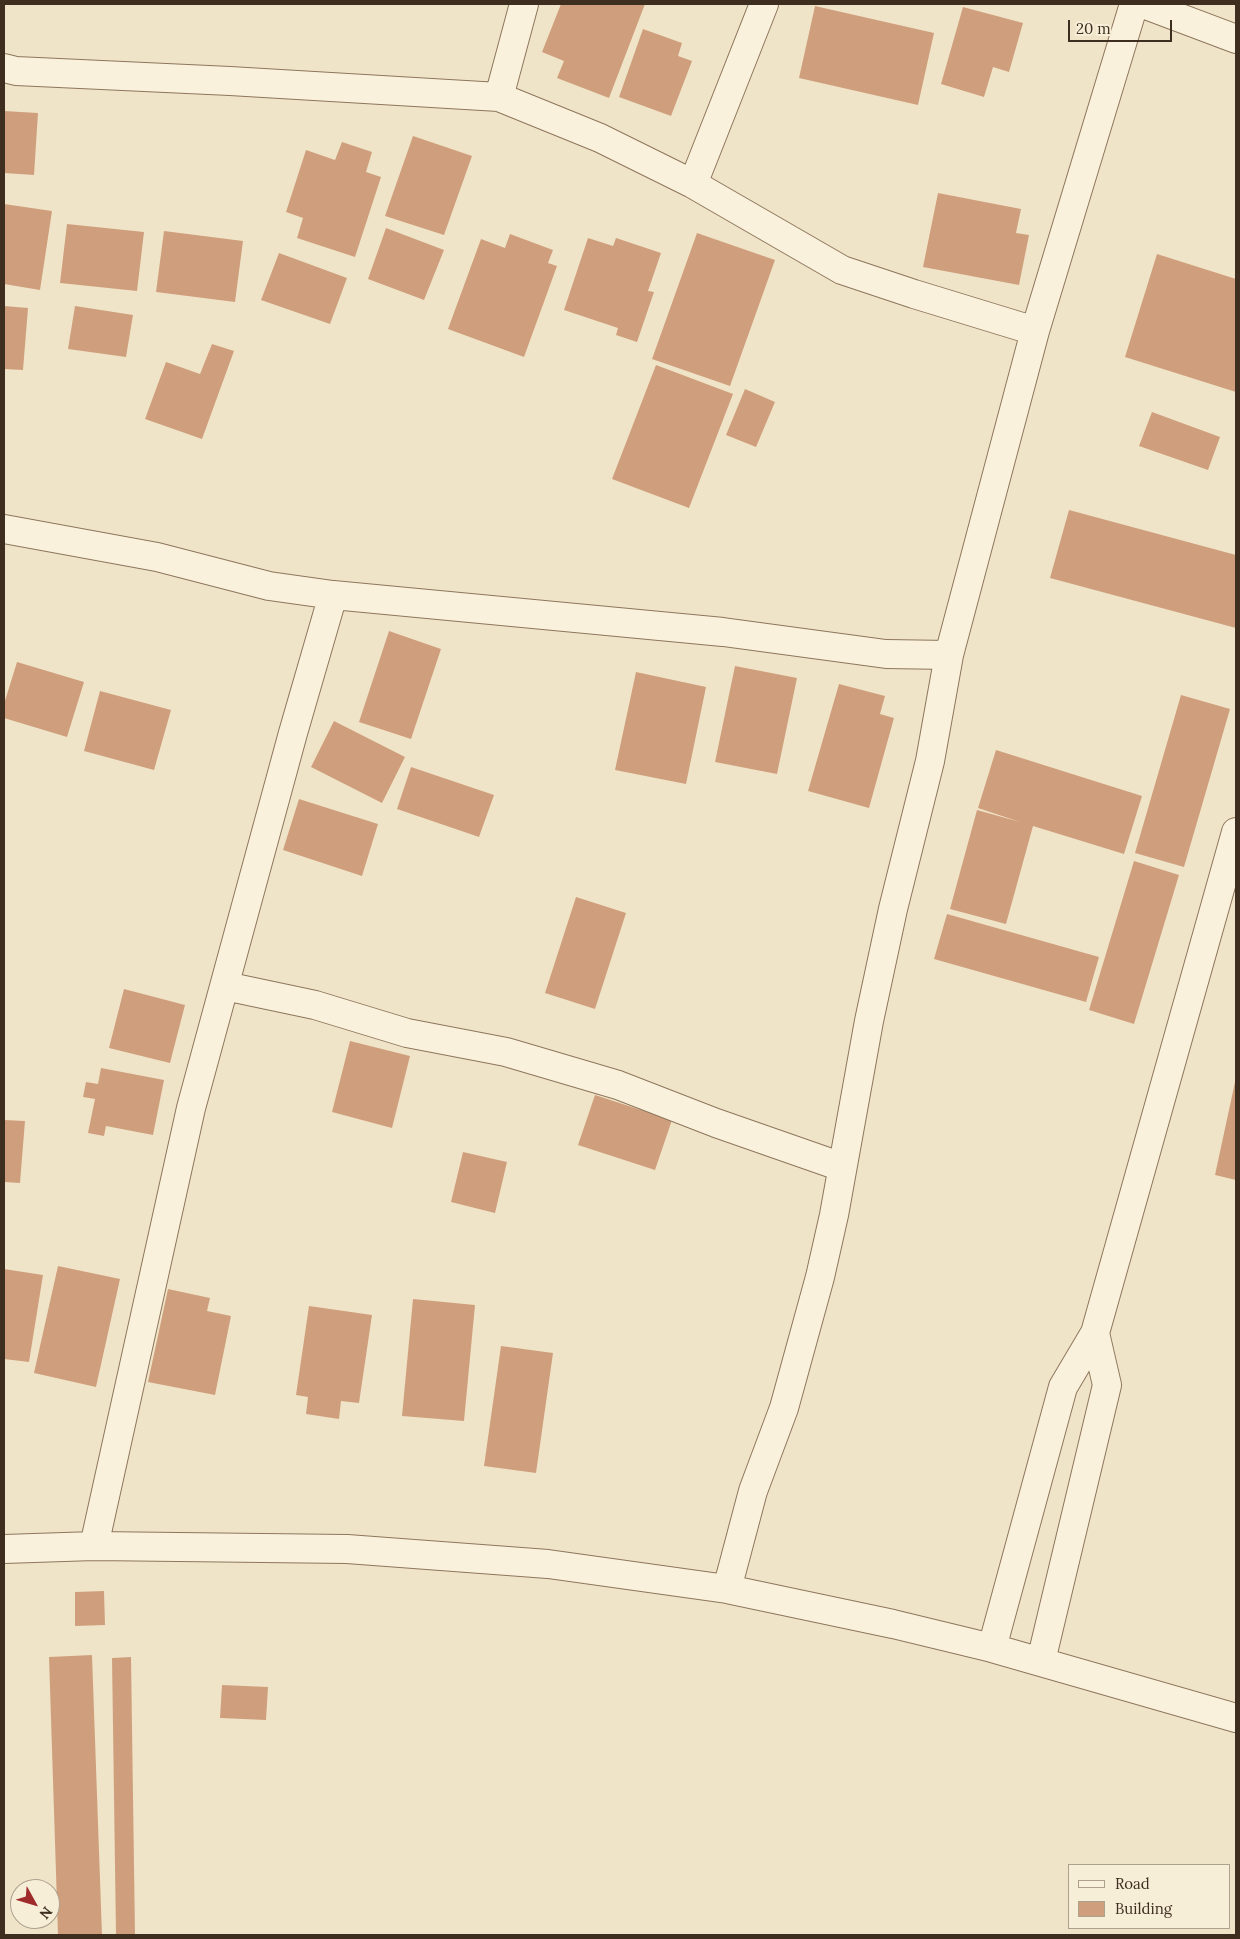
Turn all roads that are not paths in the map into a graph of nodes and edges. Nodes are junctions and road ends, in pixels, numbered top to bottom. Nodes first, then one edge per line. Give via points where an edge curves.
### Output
1 (524, 4) edge
2 (764, 4) edge
3 (1134, 4) edge
4 (1143, 4) edge
5 (1236, 40) edge
6 (4, 68) edge
7 (499, 97) junction
8 (693, 184) junction
9 (1035, 331) junction
10 (4, 529) edge
11 (334, 595) junction
12 (949, 656) junction
13 (1236, 832) edge
14 (225, 986) junction
15 (842, 1167) junction
16 (1095, 1333) junction
17 (94, 1546) junction
18 (4, 1549) edge
19 (727, 1589) junction
20 (992, 1648) junction
21 (1041, 1660) junction
22 (1236, 1718) edge

1 - 7 street
2 - 8 street
3 - 9 street
4 - 5 street
6 - 7 street
7 - 8 street via 600,138
8 - 9 street via 842,270
9 - 12 street
10 - 11 street via 157,557 269,586
11 - 12 street via 723,632 886,654
11 - 14 street
12 - 15 street via 930,761 869,1021
13 - 16 street
14 - 15 street via 314,1005 407,1033 515,1054 618,1085
14 - 17 street via 192,1108
15 - 19 street via 817,1286 784,1408 753,1490
16 - 20 street via 1062,1387
16 - 21 street via 1107,1385
17 - 18 street
17 - 19 street via 347,1549 548,1564
19 - 20 street
20 - 21 street
21 - 22 street

